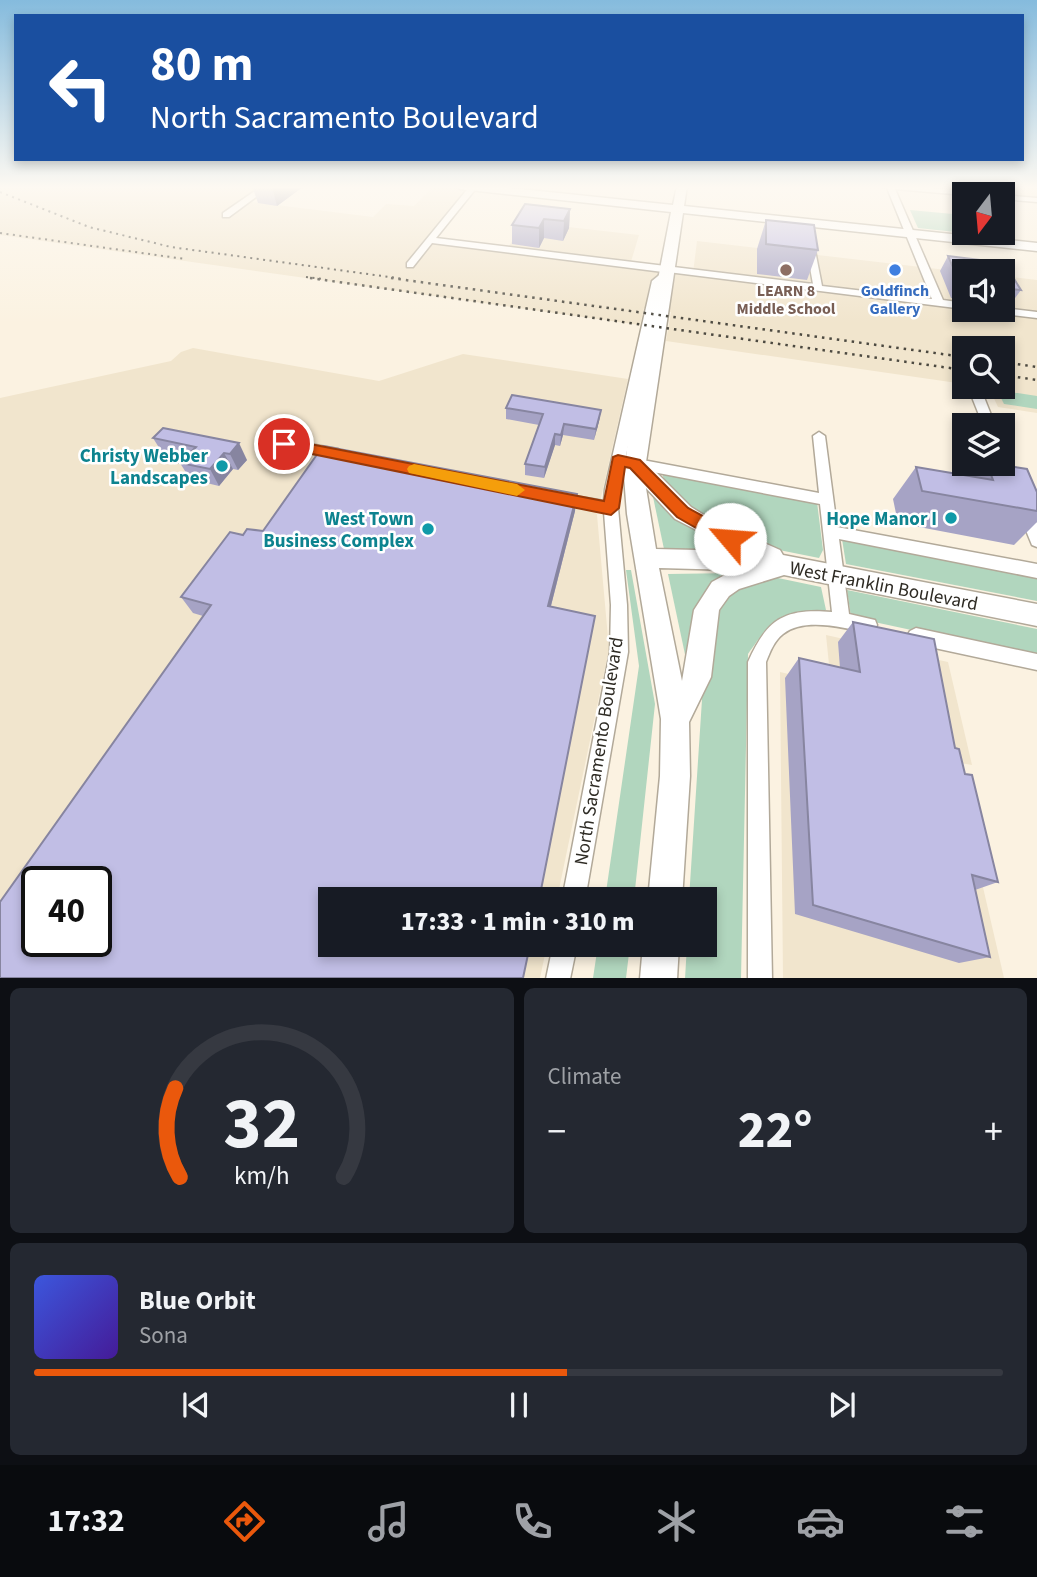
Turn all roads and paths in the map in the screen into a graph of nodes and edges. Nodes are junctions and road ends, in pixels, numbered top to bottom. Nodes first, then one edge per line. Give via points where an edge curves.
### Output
1 (437, 232) edge
2 (673, 232) edge
3 (808, 232) edge
4 (888, 232) edge
5 (910, 234) junction
6 (430, 240) junction
7 (1037, 247) edge
8 (410, 265) dead end
9 (665, 272) junction
10 (818, 288) junction
11 (939, 303) junction
12 (952, 305) edge
13 (1015, 312) edge
14 (1037, 315) edge
15 (819, 436) dead end
16 (281, 443) dead end
17 (359, 458) edge
18 (627, 462) junction
19 (1010, 476) edge
20 (547, 496) edge
21 (826, 500) junction
22 (611, 508) junction
23 (830, 531) junction
24 (1037, 541) edge
25 (646, 558) junction
26 (790, 566) junction
27 (1037, 571) edge
28 (836, 574) junction
29 (1037, 615) edge
30 (841, 619) junction
31 (1037, 662) edge
32 (675, 719) junction
33 (575, 887) edge
34 (665, 887) edge
35 (562, 957) edge
36 (659, 957) edge
37 (558, 978) edge
38 (658, 978) edge
39 (760, 978) edge

1 - 6 street
2 - 9 street, North Sacramento Boulevard
3 - 10 street
4 - 5 street
5 - 7 street
5 - 11 street
6 - 8 street
6 - 9 street
9 - 10 street
9 - 18 street, North Sacramento Boulevard via 667,282 639,430
10 - 11 street
11 - 12 street
13 - 14 street
15 - 21 street
16 - 17 street
18 - 21 street
18 - 22 street, North Sacramento Boulevard
18 - 25 street, North Sacramento Boulevard
18 - 26 street via 682,513
19 - 24 street
20 - 22 street
21 - 23 street
22 - 33 street, North Sacramento Boulevard via 619,652
23 - 27 street
23 - 28 street
25 - 26 street, West Franklin Boulevard
25 - 32 street, North Sacramento Boulevard
26 - 28 street, West Franklin Boulevard
26 - 32 street via 743,577 711,597 702,623 697,680
28 - 29 street, West Franklin Boulevard
28 - 30 street
30 - 31 street
30 - 39 street via 781,626 767,639 757,662
32 - 34 street, North Sacramento Boulevard
35 - 37 street
36 - 38 street

